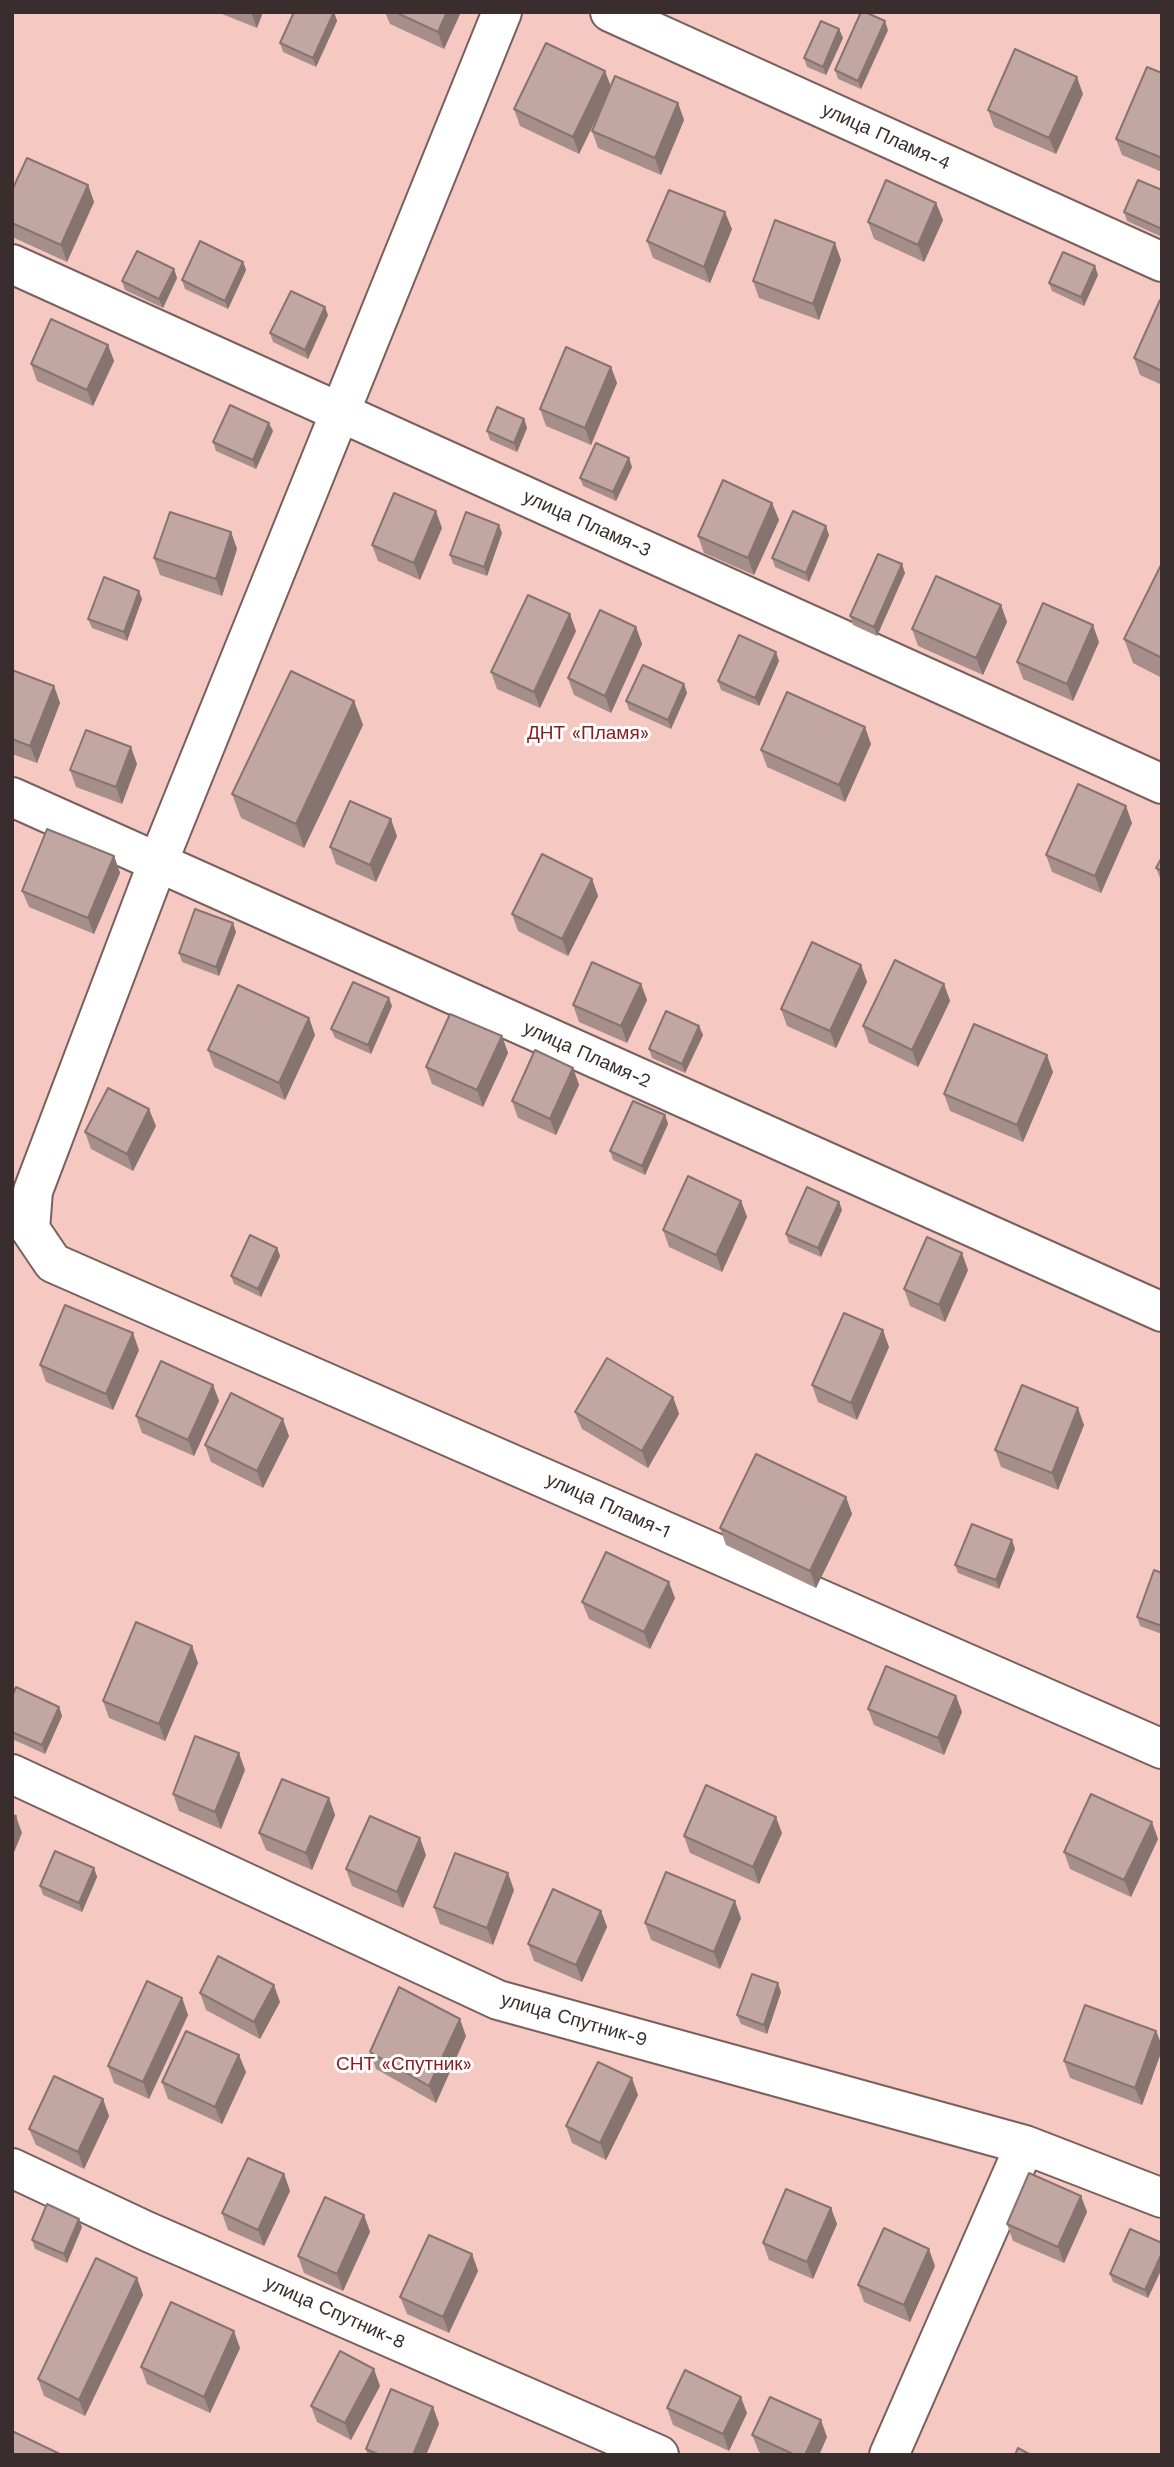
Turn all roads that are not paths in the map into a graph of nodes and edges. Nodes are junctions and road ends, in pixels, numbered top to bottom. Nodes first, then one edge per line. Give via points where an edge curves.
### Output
1 (502, 12) edge
2 (610, 12) edge
3 (1162, 262) edge
4 (12, 264) edge
5 (341, 412) junction
6 (1162, 784) edge
7 (12, 797) edge
8 (158, 862) junction
9 (1162, 1312) edge
10 (1162, 1749) edge
11 (12, 1774) edge
12 (1025, 2145) junction
13 (12, 2168) edge
14 (1162, 2198) edge
15 (659, 2455) edge
16 (889, 2455) edge

1 - 5 street
2 - 3 street, улица Пламя-4
4 - 5 street, улица Пламя-3
5 - 6 street, улица Пламя-3
5 - 8 street
7 - 8 street, улица Пламя-2
8 - 9 street, улица Пламя-2
8 - 10 street, улица Пламя-1 via 33,1191 30,1229 53,1263
11 - 12 street, улица Спутник-9 via 498,2000
12 - 14 street, улица Спутник-9
12 - 16 street
13 - 15 street, улица Спутник-8

